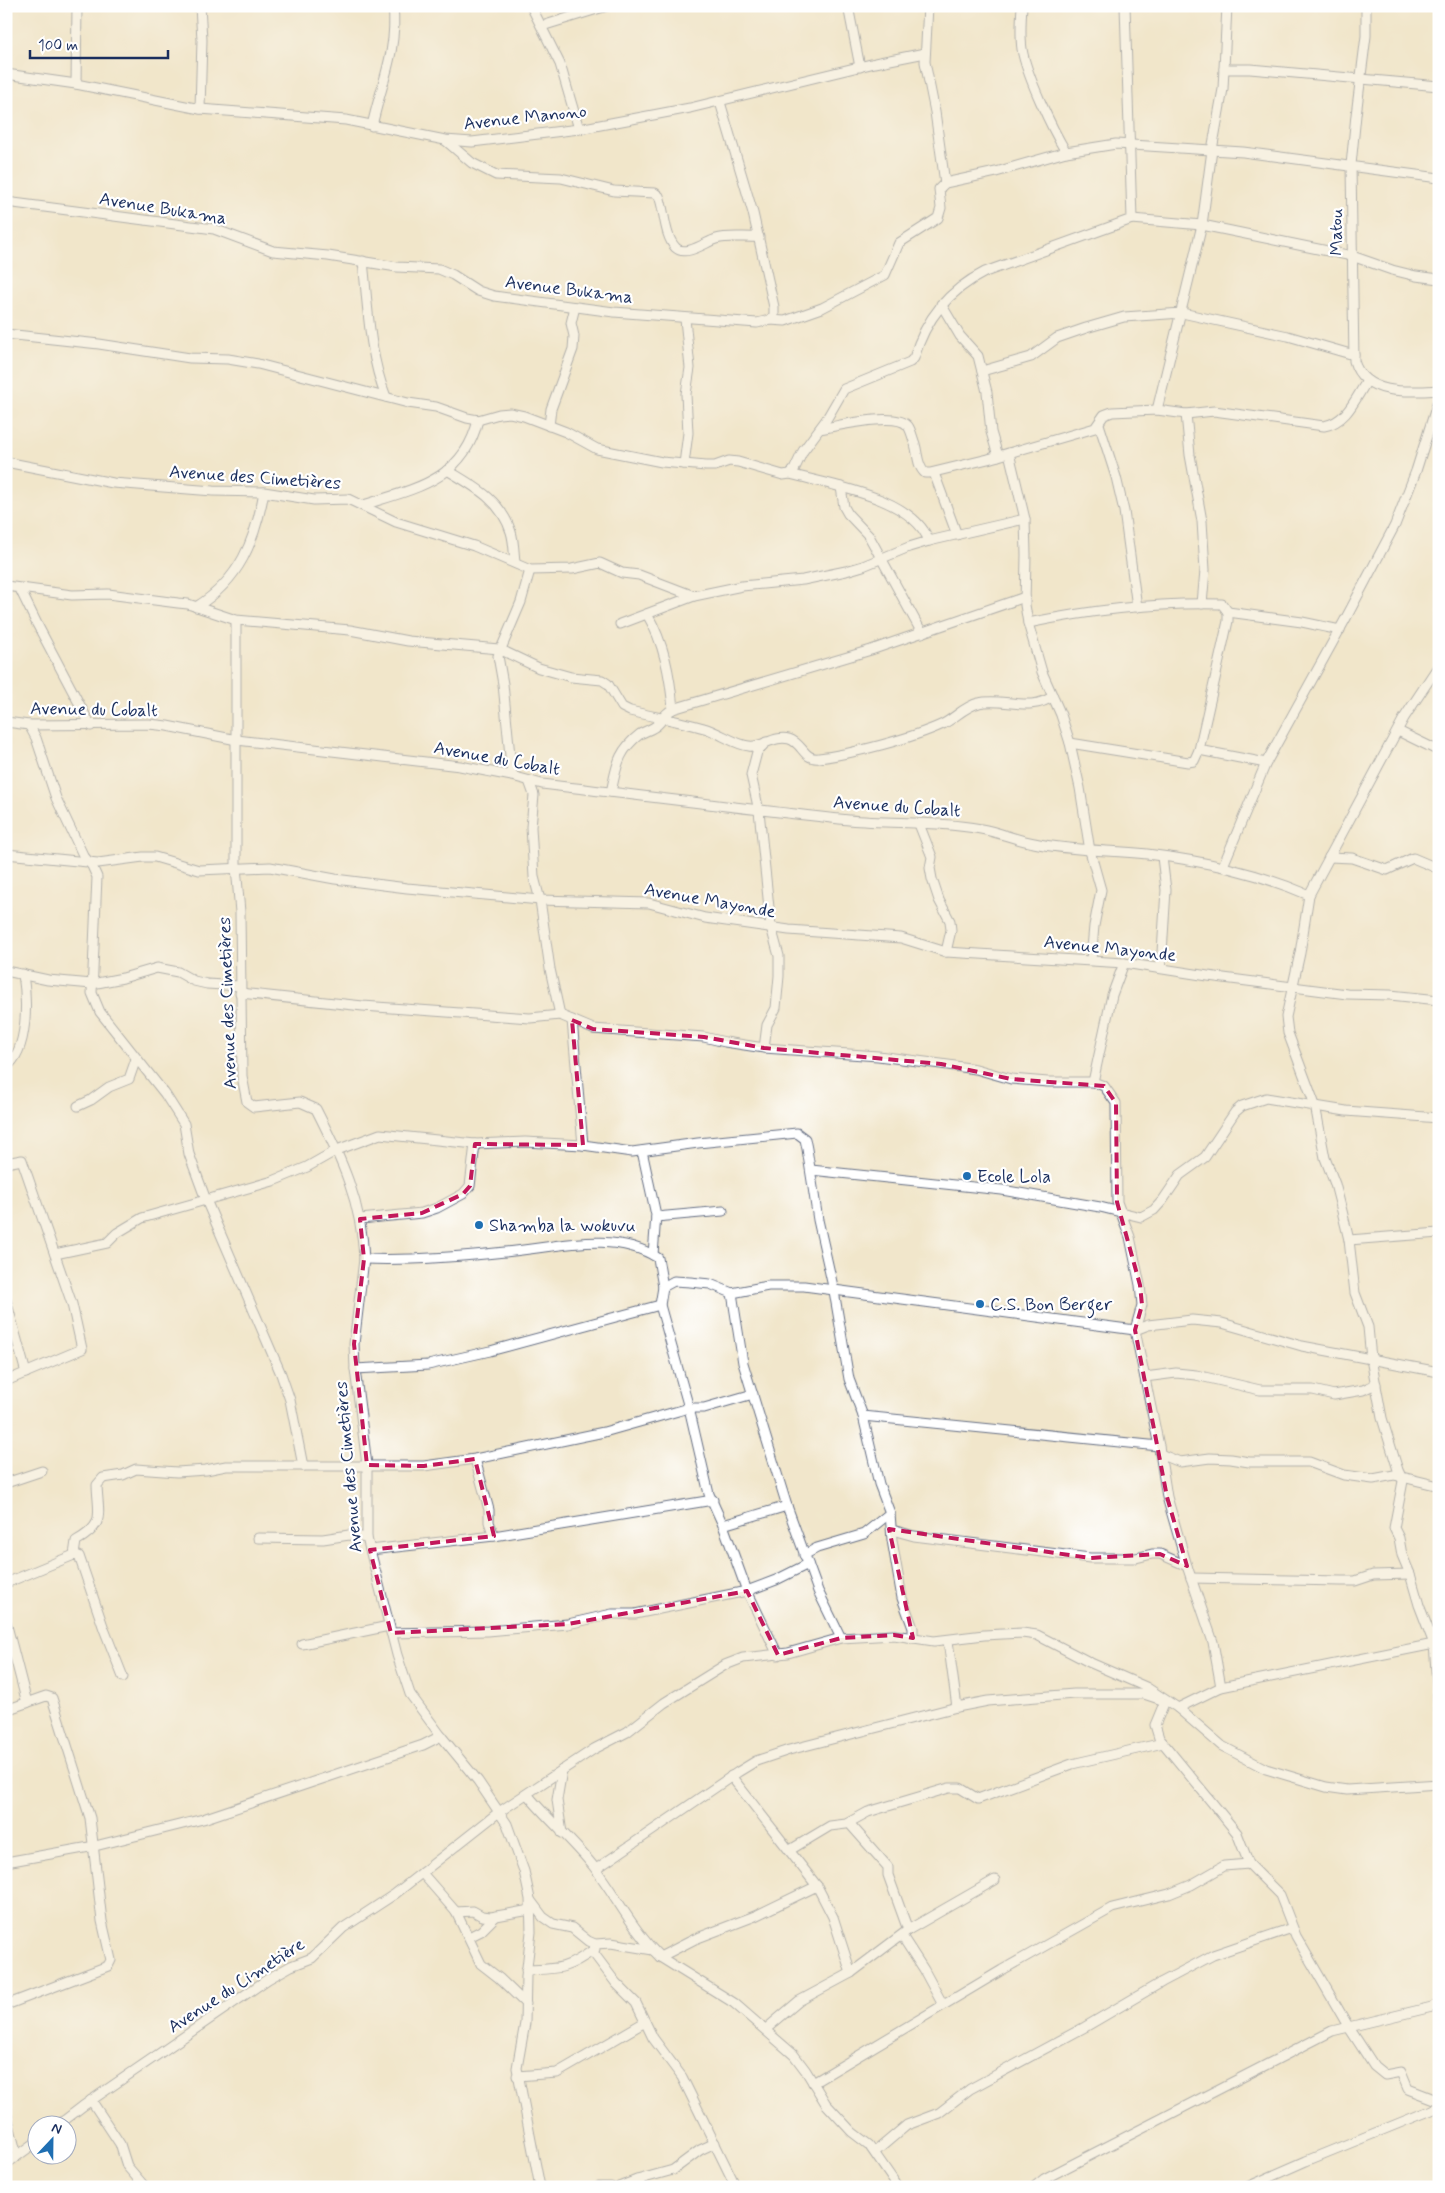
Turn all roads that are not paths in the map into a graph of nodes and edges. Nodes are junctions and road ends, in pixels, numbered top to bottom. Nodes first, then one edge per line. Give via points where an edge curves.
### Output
1 (77, 6) edge
2 (200, 6) edge
3 (393, 6) edge
4 (531, 6) edge
5 (608, 6) edge
6 (848, 6) edge
7 (928, 6) edge
8 (1022, 6) edge
9 (1125, 6) edge
10 (1227, 6) edge
11 (1366, 6) edge
12 (542, 26) junction
13 (925, 53) junction
14 (860, 67) junction
15 (1224, 69) junction
16 (6, 74) edge
17 (1360, 80) junction
18 (76, 84) junction
19 (1439, 86) edge
20 (720, 102) junction
21 (200, 109) junction
22 (372, 126) junction
23 (579, 129) junction
24 (445, 140) junction
25 (1130, 144) junction
26 (1212, 150) junction
27 (1066, 152) junction
28 (1352, 165) junction
29 (1439, 178) edge
30 (945, 183) junction
31 (6, 202) edge
32 (1132, 219) junction
33 (1202, 224) junction
34 (759, 237) junction
35 (1352, 256) junction
36 (363, 261) junction
37 (1439, 279) edge
38 (941, 304) junction
39 (575, 307) junction
40 (1182, 313) junction
41 (685, 319) junction
42 (770, 320) junction
43 (6, 334) edge
44 (1354, 355) junction
45 (982, 372) junction
46 (1367, 381) junction
47 (1439, 390) edge
48 (386, 397) junction
49 (1439, 398) edge
50 (1158, 410) junction
51 (1186, 414) junction
52 (478, 420) junction
53 (1099, 424) junction
54 (549, 426) junction
55 (820, 429) junction
56 (1009, 453) junction
57 (998, 456) junction
58 (6, 462) edge
59 (684, 464) junction
60 (447, 470) junction
61 (934, 473) junction
62 (790, 474) junction
63 (841, 487) junction
64 (264, 492) junction
65 (363, 504) junction
66 (1024, 519) junction
67 (957, 535) junction
68 (929, 541) junction
69 (882, 558) junction
70 (515, 563) junction
71 (530, 570) junction
72 (6, 586) edge
73 (20, 589) junction
74 (694, 596) junction
75 (1025, 597) junction
76 (1202, 604) junction
77 (196, 607) junction
78 (1137, 607) junction
79 (1228, 612) junction
80 (647, 614) junction
81 (236, 620) junction
82 (1028, 623) junction
83 (620, 624) dead end
84 (1340, 630) junction
85 (922, 633) junction
86 (500, 649) junction
87 (1439, 665) edge
88 (1053, 696) junction
89 (673, 709) junction
90 (661, 719) junction
91 (6, 722) edge
92 (29, 725) junction
93 (91, 726) junction
94 (1398, 731) junction
95 (237, 740) junction
96 (766, 741) junction
97 (1070, 742) junction
98 (1200, 750) junction
99 (1439, 751) edge
100 (1266, 763) junction
101 (512, 776) junction
102 (529, 781) junction
103 (612, 792) junction
104 (759, 811) junction
105 (919, 824) junction
106 (1090, 851) junction
107 (6, 854) edge
108 (1162, 856) junction
109 (1329, 857) junction
110 (88, 862) junction
111 (1223, 866) junction
112 (236, 867) junction
113 (1439, 869) edge
114 (1310, 895) junction
115 (540, 900) junction
116 (771, 927) junction
117 (946, 952) junction
118 (1091, 960) junction
119 (1124, 963) junction
120 (1162, 968) junction
121 (6, 971) edge
122 (23, 974) junction
123 (92, 984) junction
124 (1292, 987) junction
125 (240, 990) junction
126 (1439, 1000) edge
127 (560, 1015) junction
128 (572, 1020) junction
129 (764, 1048) junction
130 (136, 1058) junction
131 (6, 1067) edge
132 (1093, 1082) junction
133 (1314, 1105) junction
134 (78, 1106) dead end
135 (1439, 1118) edge
136 (475, 1144) junction
137 (583, 1145) junction
138 (337, 1150) junction
139 (642, 1151) junction
140 (6, 1163) edge
141 (811, 1170) junction
142 (206, 1200) junction
143 (723, 1212) dead end
144 (1123, 1213) junction
145 (656, 1217) junction
146 (360, 1219) junction
147 (1439, 1233) edge
148 (1349, 1240) junction
149 (55, 1254) junction
150 (653, 1255) junction
151 (364, 1259) junction
152 (663, 1286) junction
153 (834, 1291) junction
154 (732, 1294) junction
155 (6, 1300) edge
156 (660, 1305) junction
157 (1135, 1330) junction
158 (1371, 1359) junction
159 (355, 1369) junction
160 (1439, 1372) edge
161 (26, 1373) junction
162 (1145, 1377) junction
163 (6, 1382) edge
164 (1376, 1384) junction
165 (753, 1394) junction
166 (689, 1408) junction
167 (863, 1416) junction
168 (1160, 1450) junction
169 (475, 1459) junction
170 (368, 1465) junction
171 (304, 1466) junction
172 (42, 1471) dead end
173 (1401, 1477) junction
174 (6, 1483) edge
175 (1439, 1486) edge
176 (713, 1500) junction
177 (787, 1506) junction
178 (890, 1513) junction
179 (723, 1525) junction
180 (892, 1530) junction
181 (494, 1536) junction
182 (258, 1538) dead end
183 (367, 1538) junction
184 (370, 1550) junction
185 (74, 1555) junction
186 (804, 1555) junction
187 (808, 1564) junction
188 (1187, 1566) junction
189 (1410, 1574) junction
190 (1191, 1578) junction
191 (6, 1583) edge
192 (748, 1591) junction
193 (6, 1622) edge
194 (390, 1630) junction
195 (841, 1638) junction
196 (914, 1638) junction
197 (948, 1640) junction
198 (302, 1644) dead end
199 (1434, 1644) junction
200 (778, 1655) junction
201 (123, 1677) dead end
202 (1222, 1687) junction
203 (1165, 1701) junction
204 (27, 1703) junction
205 (957, 1707) junction
206 (1178, 1708) junction
207 (6, 1710) edge
208 (1439, 1710) edge
209 (1155, 1729) junction
210 (441, 1736) junction
211 (1163, 1743) junction
212 (1146, 1747) junction
213 (562, 1770) junction
214 (731, 1776) junction
215 (1439, 1784) edge
216 (527, 1794) junction
217 (499, 1812) junction
218 (849, 1823) junction
219 (562, 1832) junction
220 (94, 1846) junction
221 (790, 1850) junction
222 (6, 1862) edge
223 (1249, 1864) junction
224 (596, 1869) junction
225 (422, 1873) junction
226 (995, 1880) dead end
227 (817, 1886) junction
228 (530, 1899) junction
229 (530, 1910) junction
230 (456, 1912) junction
231 (496, 1916) junction
232 (1292, 1928) junction
233 (905, 1933) junction
234 (469, 1937) junction
235 (601, 1945) junction
236 (653, 1950) junction
237 (592, 1951) junction
238 (660, 1957) junction
239 (526, 1970) junction
240 (851, 1973) junction
241 (1439, 2003) edge
242 (526, 2004) junction
243 (943, 2005) junction
244 (6, 2006) edge
245 (646, 2022) junction
246 (1348, 2026) junction
247 (766, 2029) junction
248 (518, 2076) junction
249 (813, 2083) junction
250 (91, 2100) junction
251 (1439, 2101) edge
252 (1439, 2108) edge
253 (6, 2112) edge
254 (70, 2116) edge
255 (714, 2143) junction
256 (28, 2148) edge
257 (875, 2152) junction
258 (17, 2156) junction
259 (6, 2164) edge
260 (639, 2183) edge
261 (541, 2186) edge
262 (145, 2187) edge
263 (598, 2187) edge
264 (611, 2187) edge
265 (618, 2187) edge
266 (736, 2187) edge
267 (898, 2187) edge
268 (1034, 2187) edge
269 (1247, 2187) edge

1 - 18 street
2 - 21 street
3 - 22 street via 393,48
4 - 12 street
5 - 12 street
6 - 14 street
7 - 13 street
8 - 27 street via 1023,53
9 - 25 street
10 - 15 street
11 - 17 street, Matou
12 - 23 street via 560,64
13 - 14 street, Avenue Manono
13 - 30 street
14 - 20 street, Avenue Manono
15 - 17 street
15 - 26 street
16 - 18 street, Avenue Manono
17 - 19 street
17 - 28 street, Matou
18 - 21 street, Avenue Manono
20 - 23 street, Avenue Manono
20 - 34 street
21 - 22 street, Avenue Manono via 346,120
22 - 24 street, Avenue Manono
23 - 24 street, Avenue Manono via 472,142
24 - 34 street via 472,163 496,174 561,178 614,191 655,193 662,203 672,242 681,251 726,237
25 - 26 street
25 - 27 street
25 - 32 street
26 - 28 street
26 - 33 street
27 - 30 street
28 - 29 street
28 - 35 street, Matou
30 - 42 street, Avenue Bukama via 939,189 941,208 938,218 899,243 885,275 822,308 785,321
31 - 36 street, Avenue Bukama via 214,229 273,251
32 - 33 street
32 - 38 street via 985,272 971,279
33 - 35 street
33 - 40 street
34 - 42 street via 774,307
35 - 37 street via 1392,270
35 - 44 street, Matou
36 - 39 street, Avenue Bukama via 396,267 439,269 453,274 478,291 494,296
36 - 48 street via 372,347
38 - 45 street via 960,336 978,356
38 - 55 street via 929,320 914,358 844,389
39 - 41 street, Avenue Bukama
39 - 54 street via 571,323 573,349 551,409
40 - 44 street via 1288,336
40 - 45 street via 1124,317 1086,328 1052,341 1031,357
40 - 50 street
41 - 42 street, Avenue Bukama via 757,323
41 - 59 street via 690,368
43 - 48 street via 190,358 228,359
44 - 46 street, Matou via 1358,372
45 - 57 street
46 - 47 street via 1391,389
46 - 51 street via 1342,420 1324,426 1214,411
48 - 52 street
49 - 84 street via 1395,525
50 - 51 street
50 - 53 street via 1112,412
51 - 76 street via 1202,521 1205,570
52 - 54 street via 510,413
52 - 60 street via 471,442
53 - 56 street via 1095,428
53 - 78 street via 1124,511
54 - 59 street via 578,437 597,449
55 - 61 street via 900,420 908,426 921,468 925,473
55 - 62 street
56 - 57 street
56 - 66 street
57 - 61 street
58 - 64 street, Avenue des Cimetières via 113,483
59 - 62 street via 715,466 729,461 775,474
60 - 65 street via 425,485
60 - 70 street via 485,493 501,510 511,532
61 - 67 street
62 - 63 street
63 - 68 street via 902,510 920,526
63 - 69 street via 844,507 869,536
64 - 65 street, Avenue des Cimetières via 314,500 348,499
64 - 77 street via 261,511 236,572 212,598
65 - 70 street, Avenue des Cimetières via 396,522 459,541
66 - 67 street
66 - 75 street
67 - 68 street
68 - 69 street
69 - 74 street via 863,566 803,580 760,583
69 - 85 street
70 - 71 street, Avenue des Cimetières
71 - 74 street, Avenue des Cimetières via 572,569 600,564
71 - 86 street via 521,602
72 - 73 street
73 - 77 street via 72,595 108,594
73 - 93 street
74 - 80 street
75 - 82 street
75 - 85 street
76 - 78 street
76 - 79 street via 1222,604
77 - 81 street
78 - 82 street
79 - 84 street
79 - 98 street
80 - 83 street
80 - 89 street via 665,657
81 - 86 street via 350,630 408,641
81 - 95 street, Avenue des Cimetières
82 - 88 street via 1042,672
84 - 100 street
85 - 89 street
86 - 90 street via 539,668 571,677 602,680 622,707
86 - 101 street via 498,664
87 - 94 street
88 - 96 street via 1025,704 976,703 944,723 918,733 817,758 809,757 799,744 789,739
88 - 97 street
89 - 90 street via 663,714
90 - 96 street via 722,734 740,745 752,747
90 - 103 street via 625,750 616,765
91 - 92 street, Avenue du Cobalt
92 - 93 street, Avenue du Cobalt
92 - 110 street via 56,798
93 - 95 street, Avenue du Cobalt via 149,724
94 - 99 street
94 - 109 street
95 - 101 street, Avenue du Cobalt via 415,760
95 - 112 street, Avenue des Cimetières
96 - 104 street via 757,752 751,776
97 - 98 street via 1188,762 1194,761
97 - 106 street
98 - 100 street
100 - 111 street
101 - 102 street, Avenue du Cobalt
102 - 103 street, Avenue du Cobalt
102 - 115 street via 535,806 530,827 534,877
103 - 104 street, Avenue du Cobalt
104 - 105 street, Avenue du Cobalt
104 - 116 street
105 - 106 street, Avenue du Cobalt via 983,829 1034,843
105 - 117 street via 932,857 930,868 934,885 950,921
106 - 108 street, Avenue du Cobalt
106 - 118 street via 1101,890
107 - 110 street, Avenue Mayonde
108 - 111 street, Avenue du Cobalt
108 - 120 street via 1166,900
109 - 113 street via 1352,858 1387,870 1413,858
109 - 114 street
110 - 112 street, Avenue Mayonde via 143,857 164,859 199,870
110 - 123 street via 97,877
111 - 114 street, Avenue du Cobalt
112 - 115 street, Avenue Mayonde via 286,868 335,879
112 - 125 street, Avenue des Cimetières via 240,912
114 - 124 street
115 - 116 street, Avenue Mayonde via 649,903 705,918
115 - 127 street
116 - 117 street, Avenue Mayonde via 901,938
116 - 129 street via 779,956 778,992 776,1008 767,1025
117 - 118 street, Avenue Mayonde
118 - 119 street, Avenue Mayonde
119 - 120 street, Avenue Mayonde
119 - 132 street via 1112,995
120 - 124 street, Avenue Mayonde
121 - 122 street
122 - 123 street
122 - 131 street via 26,995 20,1046
123 - 125 street via 157,968 178,972 207,984
123 - 130 street via 100,1012
124 - 126 street, Avenue Mayonde
124 - 133 street via 1286,1017 1288,1033
125 - 127 street via 363,1006 530,1018
125 - 138 street, Avenue des Cimetières via 242,1076 248,1104 254,1107 300,1102 312,1106
127 - 128 street
128 - 129 street via 593,1028 693,1035
128 - 137 street
129 - 132 street via 878,1056 1022,1080
130 - 134 street via 129,1079
130 - 142 street via 181,1119 189,1154
132 - 144 street via 1104,1086 1116,1103 1117,1202
133 - 135 street via 1346,1111
133 - 144 street via 1266,1098 1242,1106 1205,1157 1180,1175 1154,1210 1141,1217
133 - 148 street via 1325,1158
136 - 137 street
136 - 138 street via 385,1133
136 - 146 street via 470,1186 463,1194 422,1213
137 - 139 street via 623,1152
138 - 142 street via 273,1181
138 - 146 street, Avenue des Cimetières via 353,1190
139 - 141 street via 797,1133 804,1139
139 - 145 street
140 - 149 street via 22,1160
141 - 144 street via 1002,1190
141 - 153 street
142 - 149 street via 142,1218 117,1233 108,1243
142 - 171 street via 281,1374
143 - 145 street
144 - 157 street via 1142,1305
145 - 150 street
146 - 151 street, Avenue des Cimetières
147 - 148 street
148 - 158 street via 1355,1293 1368,1327
149 - 161 street via 72,1304 82,1349
150 - 151 street via 618,1244 596,1242 406,1261
150 - 152 street via 659,1260
151 - 159 street, Avenue des Cimetières via 355,1321
152 - 154 street via 674,1281 710,1284
152 - 156 street
153 - 154 street via 804,1286 768,1286
153 - 157 street
153 - 167 street via 849,1379
154 - 165 street via 743,1363
155 - 161 street
156 - 159 street via 428,1365
156 - 166 street
157 - 158 street via 1148,1325 1192,1320 1222,1322 1302,1346
157 - 162 street
158 - 160 street
158 - 164 street
159 - 170 street, Avenue des Cimetières
161 - 163 street
162 - 164 street via 1176,1373 1260,1390 1313,1390 1334,1395 1363,1390
162 - 168 street
164 - 173 street via 1382,1418
165 - 166 street via 704,1408
165 - 177 street
166 - 169 street via 604,1432
166 - 176 street
167 - 168 street
167 - 178 street via 879,1484
168 - 173 street via 1180,1462 1221,1458 1249,1462 1308,1462 1336,1474 1353,1477
168 - 188 street via 1167,1497
169 - 170 street via 424,1466
169 - 181 street
170 - 171 street
170 - 183 street, Avenue des Cimetières
171 - 185 street via 226,1466 177,1472 136,1469 103,1478 97,1485 98,1521 88,1535 76,1541
172 - 174 street
173 - 175 street
173 - 189 street via 1404,1484 1394,1528
176 - 179 street
176 - 181 street
177 - 179 street
177 - 186 street
178 - 180 street
178 - 186 street via 864,1534
179 - 192 street
180 - 188 street via 914,1536 1090,1558 1136,1558 1160,1554
180 - 196 street via 902,1598
181 - 184 street
182 - 183 street via 323,1539 349,1535
183 - 184 street, Avenue des Cimetières
184 - 194 street, Avenue des Cimetières
185 - 191 street
185 - 201 street via 82,1560
186 - 187 street
187 - 192 street
187 - 195 street
188 - 190 street
189 - 190 street via 1373,1575 1348,1581
189 - 199 street
190 - 202 street via 1213,1642
192 - 194 street via 568,1624 488,1631
192 - 200 street
193 - 204 street
194 - 198 street
194 - 210 street, Avenue des Cimetières via 410,1694
195 - 196 street, Avenue du Cimetière via 894,1635
195 - 200 street, Avenue du Cimetière
196 - 197 street, Avenue du Cimetière
197 - 203 street, Avenue du Cimetière via 984,1635 1038,1635 1090,1663 1146,1687
197 - 205 street
199 - 202 street
199 - 208 street
200 - 213 street, Avenue du Cimetière via 743,1658 725,1666 664,1702 627,1732
202 - 206 street
203 - 205 street via 1144,1694 1074,1694
203 - 206 street
203 - 209 street
204 - 207 street
204 - 220 street via 48,1696 52,1698 90,1818
205 - 214 street via 789,1750 756,1761
206 - 215 street via 1230,1751 1280,1774 1347,1790
209 - 211 street
209 - 212 street
210 - 217 street, Avenue des Cimetières
210 - 220 street via 212,1816
211 - 212 street
211 - 223 street via 1238,1833
212 - 218 street via 1072,1764 978,1799 960,1788 949,1788 868,1812
213 - 216 street, Avenue du Cimetière
213 - 219 street via 557,1800
214 - 221 street
214 - 224 street
216 - 217 street, Avenue du Cimetière
216 - 219 street
217 - 225 street, Avenue du Cimetière
217 - 228 street, Avenue des Cimetières via 514,1840
218 - 221 street via 830,1826
218 - 233 street via 888,1867
219 - 224 street
220 - 222 street
220 - 244 street via 110,1964
221 - 227 street
223 - 232 street via 1280,1895
223 - 243 street via 1224,1866 1169,1894 1112,1908
224 - 236 street via 626,1917
225 - 230 street
225 - 250 street, Avenue du Cimetière via 343,1928 312,1958 268,1979
226 - 233 street
227 - 238 street
227 - 240 street via 833,1917
228 - 229 street
228 - 235 street via 543,1917 554,1924 572,1928 588,1941
229 - 231 street
229 - 239 street
230 - 231 street via 473,1911 482,1916
230 - 234 street
231 - 234 street via 481,1931
232 - 246 street
232 - 257 street via 1213,1955 1162,1982 970,2089 939,2113 907,2125
233 - 240 street
233 - 243 street
234 - 242 street via 481,1964
235 - 236 street via 611,1943
235 - 237 street
236 - 238 street
237 - 239 street via 564,1968
237 - 245 street via 616,1983 630,1995
238 - 247 street via 724,1996
239 - 242 street
240 - 247 street via 799,2001
241 - 246 street
242 - 248 street via 517,2057
243 - 249 street
245 - 248 street via 557,2072
245 - 255 street via 682,2077
246 - 251 street via 1377,2070 1384,2074 1401,2072 1408,2089
246 - 268 street via 1332,2031 1203,2097
247 - 249 street via 794,2055
248 - 261 street
249 - 257 street via 833,2112
250 - 254 street, Avenue du Cimetière
250 - 262 street via 120,2144 127,2166
252 - 269 street
253 - 258 street
255 - 260 street via 673,2170
255 - 266 street
256 - 258 street
257 - 267 street
258 - 259 street
260 - 265 street
263 - 264 street

